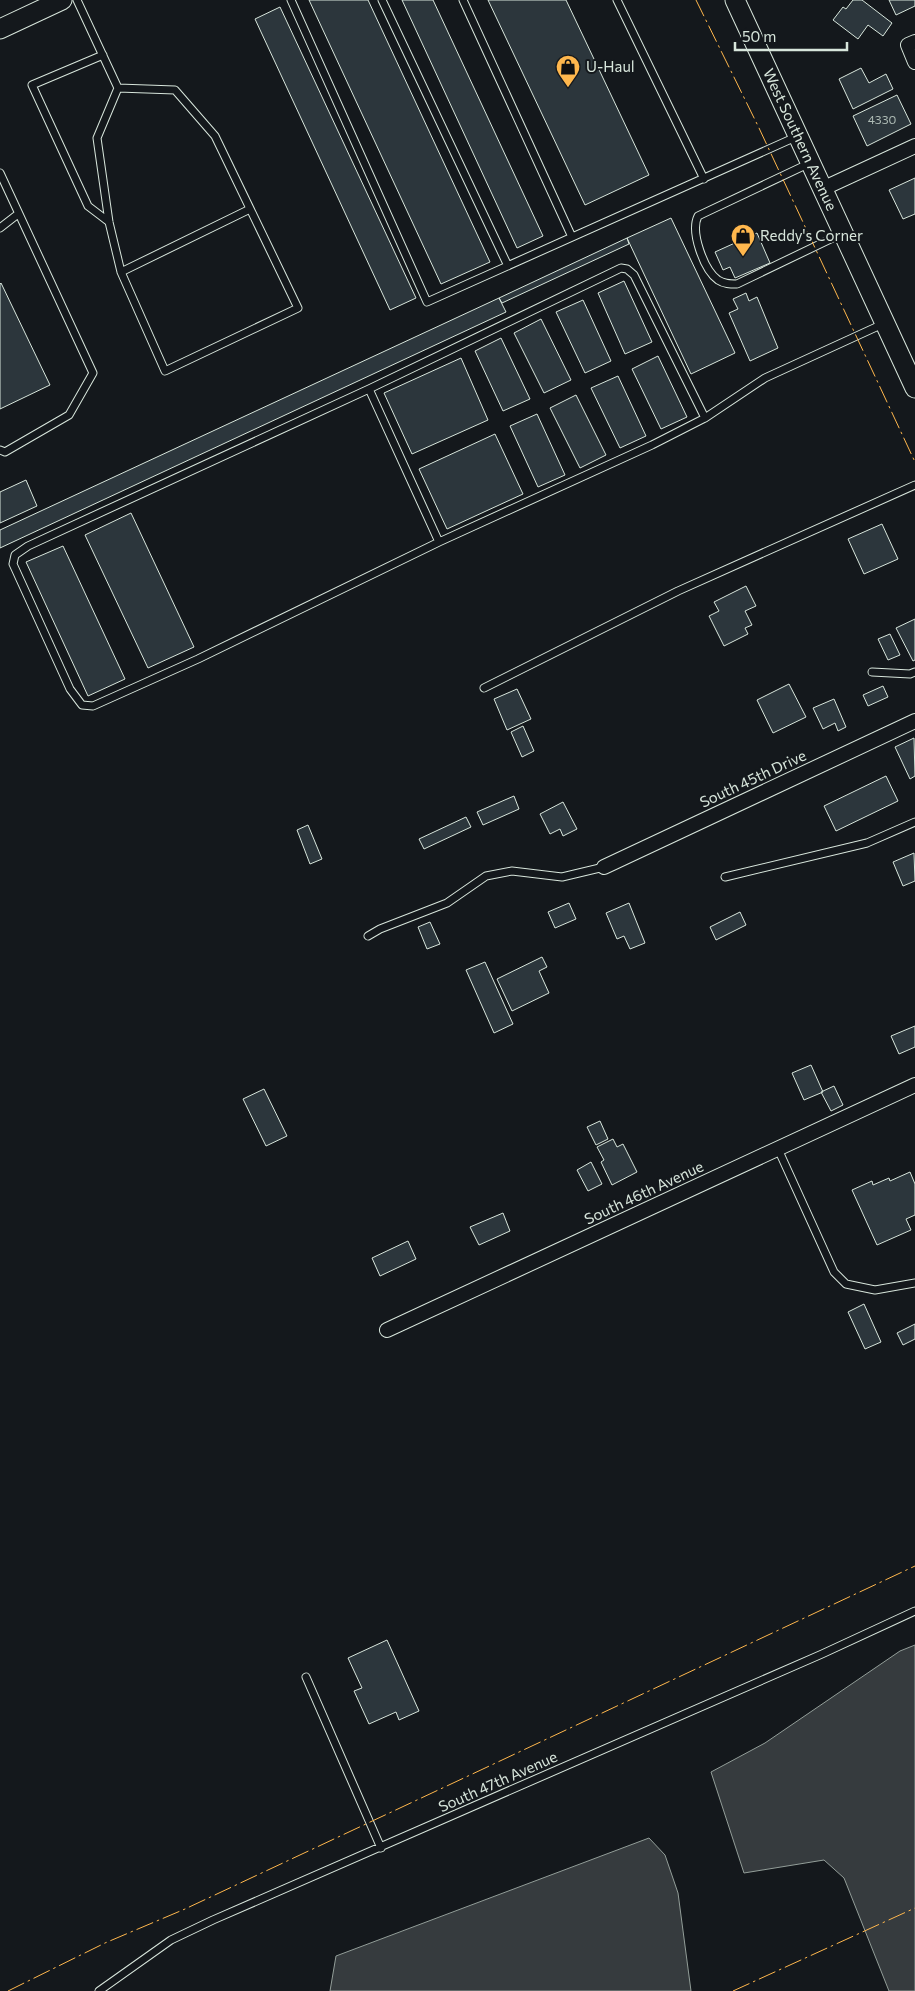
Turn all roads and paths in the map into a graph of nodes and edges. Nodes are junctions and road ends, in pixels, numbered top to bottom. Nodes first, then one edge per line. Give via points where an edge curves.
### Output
1 (62, 0) edge
2 (77, 0) edge
3 (291, 0) edge
4 (382, 0) edge
5 (463, 0) edge
6 (617, 0) edge
7 (735, 0) edge
8 (0, 29) edge
9 (911, 43) edge
10 (103, 56) junction
11 (915, 62) edge
12 (118, 88) junction
13 (798, 136) junction
14 (915, 146) edge
15 (810, 162) junction
16 (0, 173) edge
17 (704, 178) junction
18 (822, 189) junction
19 (250, 209) junction
20 (18, 214) junction
21 (109, 222) junction
22 (0, 228) edge
23 (843, 233) junction
24 (572, 237) junction
25 (508, 266) junction
26 (121, 272) junction
27 (885, 323) junction
28 (915, 388) edge
29 (369, 389) junction
30 (705, 418) junction
31 (0, 450) edge
32 (915, 484) edge
33 (439, 542) junction
34 (872, 672) dead end
35 (915, 672) edge
36 (484, 688) dead end
37 (915, 721) edge
38 (915, 822) edge
39 (604, 867) joint
40 (725, 877) dead end
41 (368, 936) dead end
42 (915, 1085) edge
43 (778, 1149) junction
44 (915, 1283) edge
45 (387, 1330) dead end
46 (915, 1611) edge
47 (306, 1677) dead end
48 (381, 1848) junction
49 (99, 1991) edge

1 - 8 main road
2 - 10 lane
3 - 25 lane via 427,302
4 - 25 lane
5 - 24 lane
6 - 17 lane
7 - 13 main road, West Southern Avenue
9 - 11 street
10 - 12 lane
10 - 21 lane via 32,85 88,206
12 - 19 lane via 174,90 215,136
12 - 21 lane via 97,138
13 - 15 main road, West Southern Avenue
13 - 17 lane
14 - 18 street
15 - 18 main road, West Southern Avenue
15 - 23 lane via 698,216 694,233 710,271 718,280 737,284
16 - 20 lane
17 - 24 lane
18 - 23 main road, West Southern Avenue
19 - 26 lane
19 - 26 lane via 298,308 165,371
20 - 22 lane
20 - 31 lane via 93,373 69,414 4,452
21 - 26 lane
23 - 27 main road, West Southern Avenue
24 - 25 lane
27 - 28 main road, West Southern Avenue
27 - 30 lane via 765,378
29 - 30 lane via 620,268 634,276
29 - 33 lane
29 - 33 lane via 28,546 15,556 13,564 66,680 82,705 93,706 198,659
30 - 33 lane
32 - 36 lane via 678,591
34 - 35 lane
37 - 39 street, South 45th Drive
38 - 40 lane via 867,843
39 - 41 lane via 562,877 512,871 486,876 447,903
42 - 43 street, South 46th Avenue
43 - 44 lane via 834,1272 846,1284 875,1290
43 - 45 street, South 46th Avenue
46 - 48 lane, South 47th Avenue
47 - 48 lane
48 - 49 lane, South 47th Avenue via 171,1940

